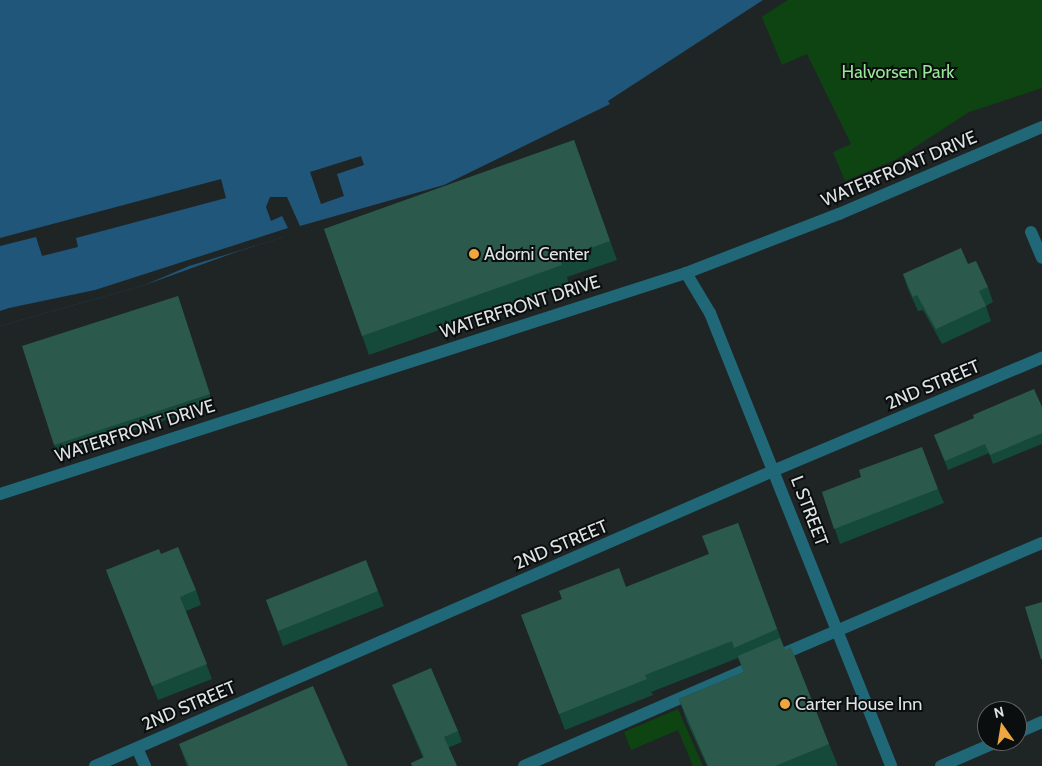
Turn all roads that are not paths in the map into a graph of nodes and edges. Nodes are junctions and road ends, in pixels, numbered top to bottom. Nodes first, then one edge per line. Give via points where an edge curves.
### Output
1 (1042, 127) edge
2 (1031, 232) dead end
3 (1042, 258) edge
4 (686, 273) junction
5 (1042, 358) edge
6 (775, 470) junction
7 (0, 494) edge
8 (1042, 543) edge
9 (836, 630) junction
10 (1042, 722) edge
11 (1027, 729) edge
12 (137, 748) junction
13 (977, 750) edge
14 (95, 766) edge
15 (145, 766) edge
16 (526, 766) edge
17 (891, 766) edge
18 (941, 766) edge

1 - 4 street, WATERFRONT DRIVE via 839,214
2 - 3 street
4 - 6 street, L STREET via 710,313
4 - 7 street, WATERFRONT DRIVE
5 - 6 street, 2ND STREET
6 - 9 street, L STREET
6 - 12 street, 2ND STREET
8 - 9 street
9 - 16 street
9 - 17 street, L STREET
10 - 11 street
12 - 14 street, 2ND STREET
12 - 15 street
13 - 18 street

